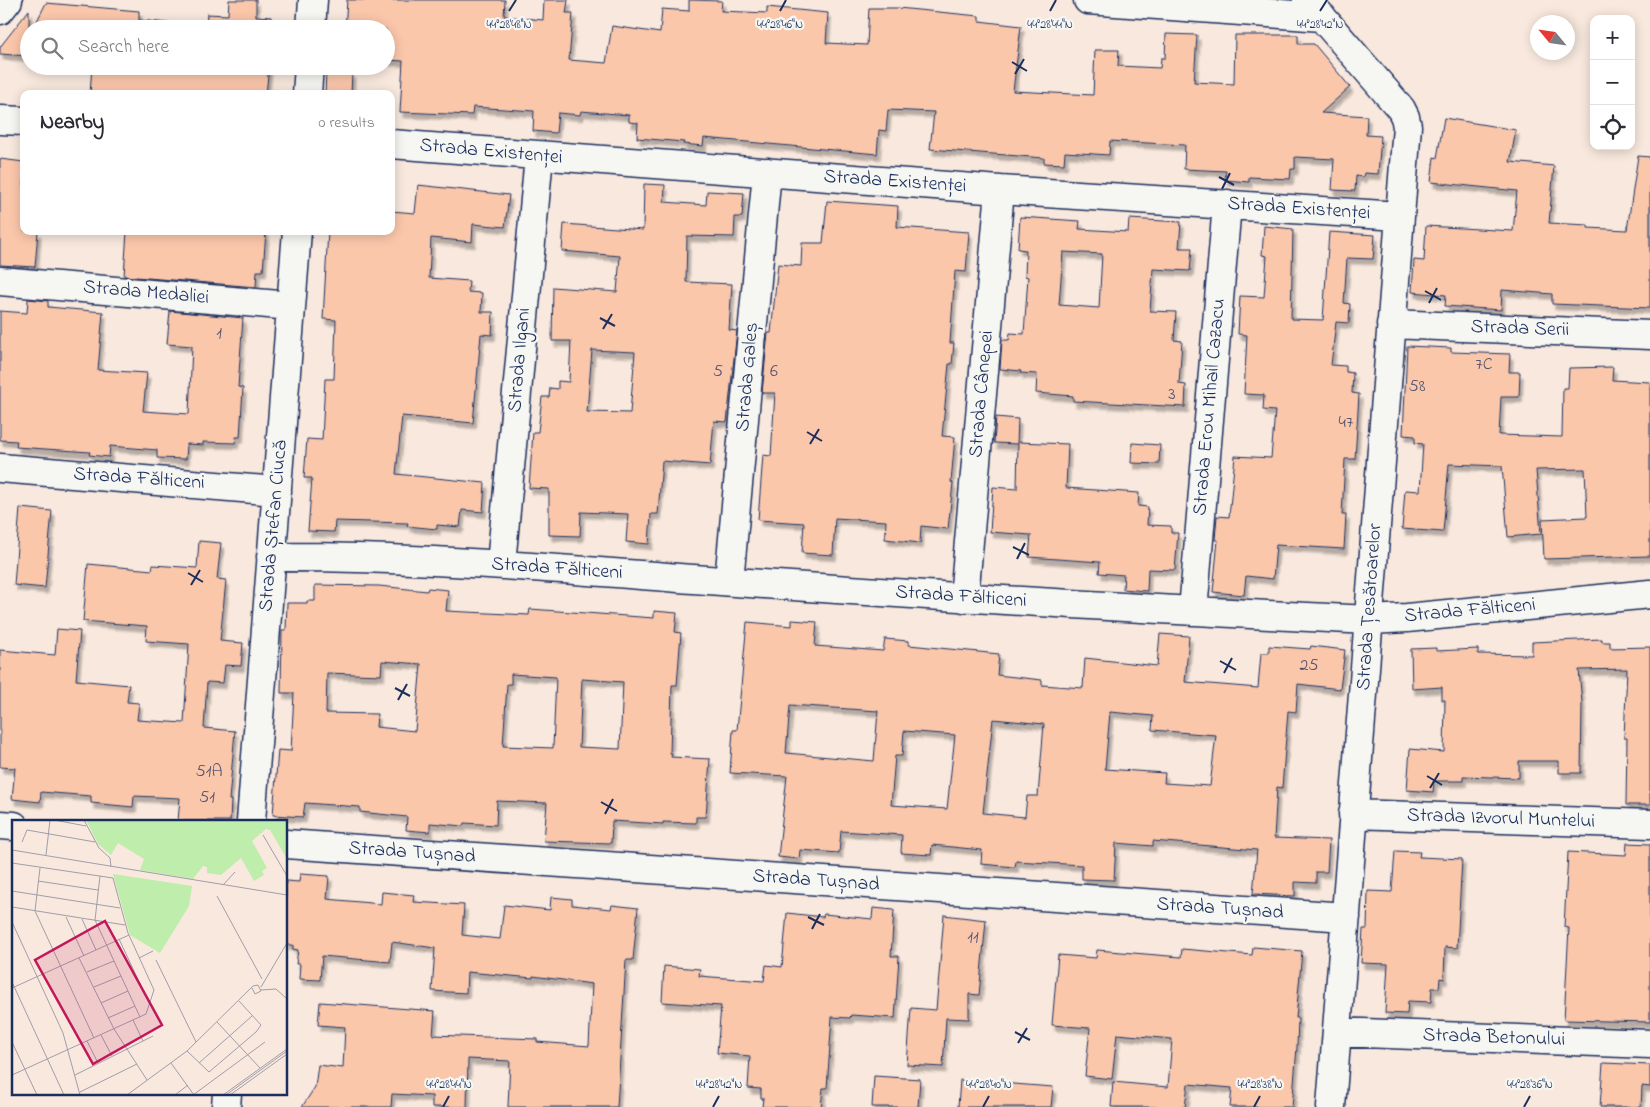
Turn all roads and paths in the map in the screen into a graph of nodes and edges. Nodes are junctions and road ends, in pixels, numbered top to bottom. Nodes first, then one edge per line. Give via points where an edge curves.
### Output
1 (8, 0) edge
2 (314, 0) edge
3 (1088, 0) edge
4 (1314, 8) edge
5 (0, 10) edge
6 (312, 20) edge
7 (308, 75) edge
8 (307, 90) edge
9 (0, 120) edge
10 (20, 121) edge
11 (395, 144) edge
12 (539, 156) junction
13 (767, 172) junction
14 (1000, 190) junction
15 (1227, 204) junction
16 (1399, 216) junction
17 (297, 235) edge
18 (0, 281) edge
19 (291, 306) junction
20 (1390, 324) junction
21 (1650, 335) edge
22 (0, 468) edge
23 (277, 490) junction
24 (271, 557) junction
25 (501, 564) junction
26 (729, 581) junction
27 (1650, 594) edge
28 (964, 598) junction
29 (1193, 611) junction
30 (1370, 620) junction
31 (1353, 814) junction
32 (251, 820) edge
33 (1650, 824) edge
34 (288, 844) edge
35 (1346, 917) junction
36 (1337, 1032) junction
37 (1650, 1044) edge
38 (228, 1094) edge
39 (226, 1107) edge
40 (1331, 1107) edge

1 - 5 street
2 - 6 street
3 - 4 street
4 - 16 street, Strada Țesătoarelor via 1405,117 1407,126
7 - 8 street
9 - 10 street
11 - 12 street, Strada Existenței
12 - 13 street, Strada Existenței
12 - 25 street, Strada Ilgani
13 - 14 street, Strada Existenței
13 - 26 street, Strada Galeș
14 - 15 street, Strada Existenței
14 - 28 street, Strada Cânepei
15 - 16 street, Strada Existenței
15 - 29 street, Strada Erou Mihail Cazacu
16 - 20 street, Strada Țesătoarelor
17 - 19 street, Strada Ștefan Ciucă
18 - 19 street, Strada Medaliei
19 - 23 street, Strada Ștefan Ciucă
20 - 21 street, Strada Serii
20 - 30 street, Strada Țesătoarelor
22 - 23 street, Strada Fălticeni
23 - 24 street, Strada Ștefan Ciucă
24 - 25 street, Strada Fălticeni
24 - 32 street, Strada Ștefan Ciucă
25 - 26 street, Strada Fălticeni
26 - 28 street, Strada Fălticeni
27 - 30 street, Strada Fălticeni
28 - 29 street, Strada Fălticeni
29 - 30 street, Strada Fălticeni
30 - 31 street, Strada Țesătoarelor
31 - 33 street, Strada Izvorul Muntelui
31 - 35 street, Strada Țesătoarelor
34 - 35 street, Strada Tușnad
35 - 36 street, Strada Țesătoarelor
36 - 37 street, Strada Betonului
36 - 40 street, Strada Țesătoarelor
38 - 39 street

